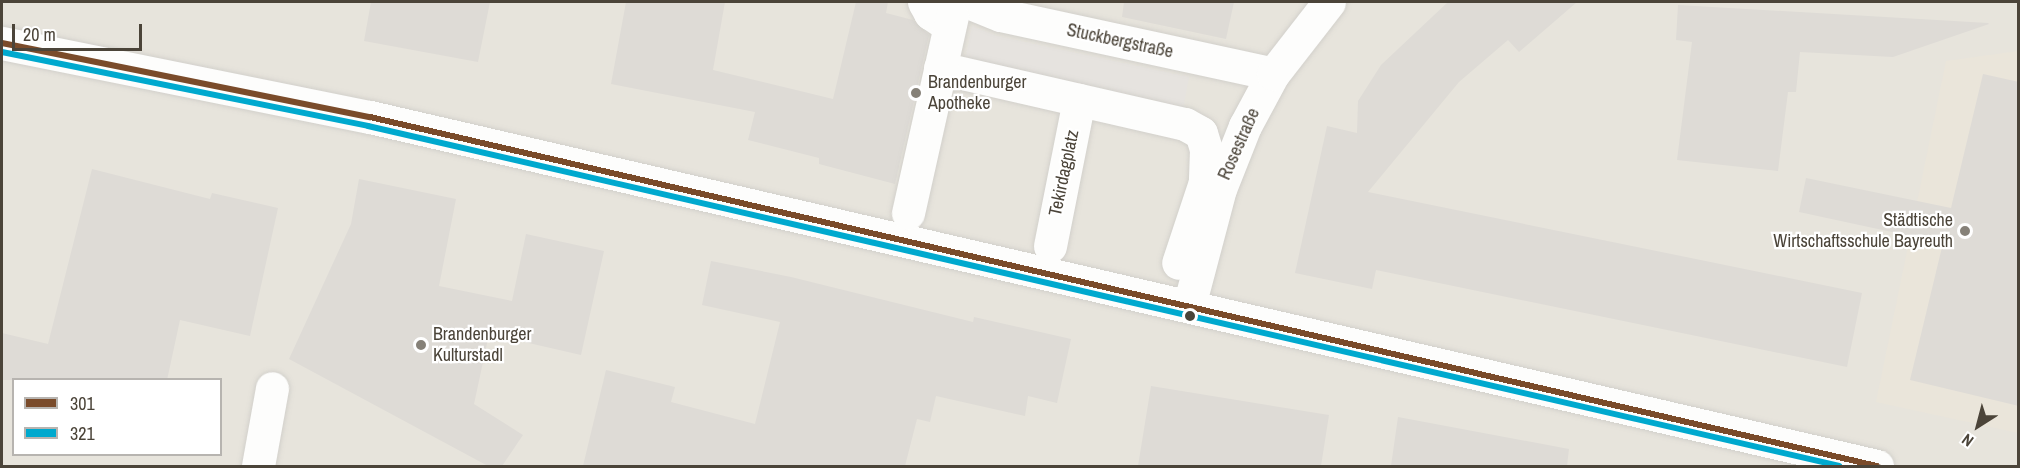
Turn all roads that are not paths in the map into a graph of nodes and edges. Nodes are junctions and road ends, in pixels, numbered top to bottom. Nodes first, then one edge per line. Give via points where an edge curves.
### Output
1 (1329, 2) edge
2 (948, 11) edge
3 (2, 43) edge
4 (940, 68) junction
5 (1273, 74) junction
6 (1079, 100) junction
7 (908, 213) dead end
8 (1050, 246) dead end
9 (1178, 263) dead end
10 (1189, 306) junction
11 (272, 388) dead end
12 (258, 466) edge
13 (1877, 466) edge

1 - 5 street, Rosestraße
2 - 4 street
2 - 5 street, Stuckbergstraße via 1001,15
3 - 10 street via 370,117
4 - 6 street
4 - 7 street
5 - 10 street, Rosestraße via 1245,126 1220,189
6 - 8 street, Tekirdagplatz
6 - 9 street via 1187,117 1214,150
10 - 13 street
11 - 12 street

